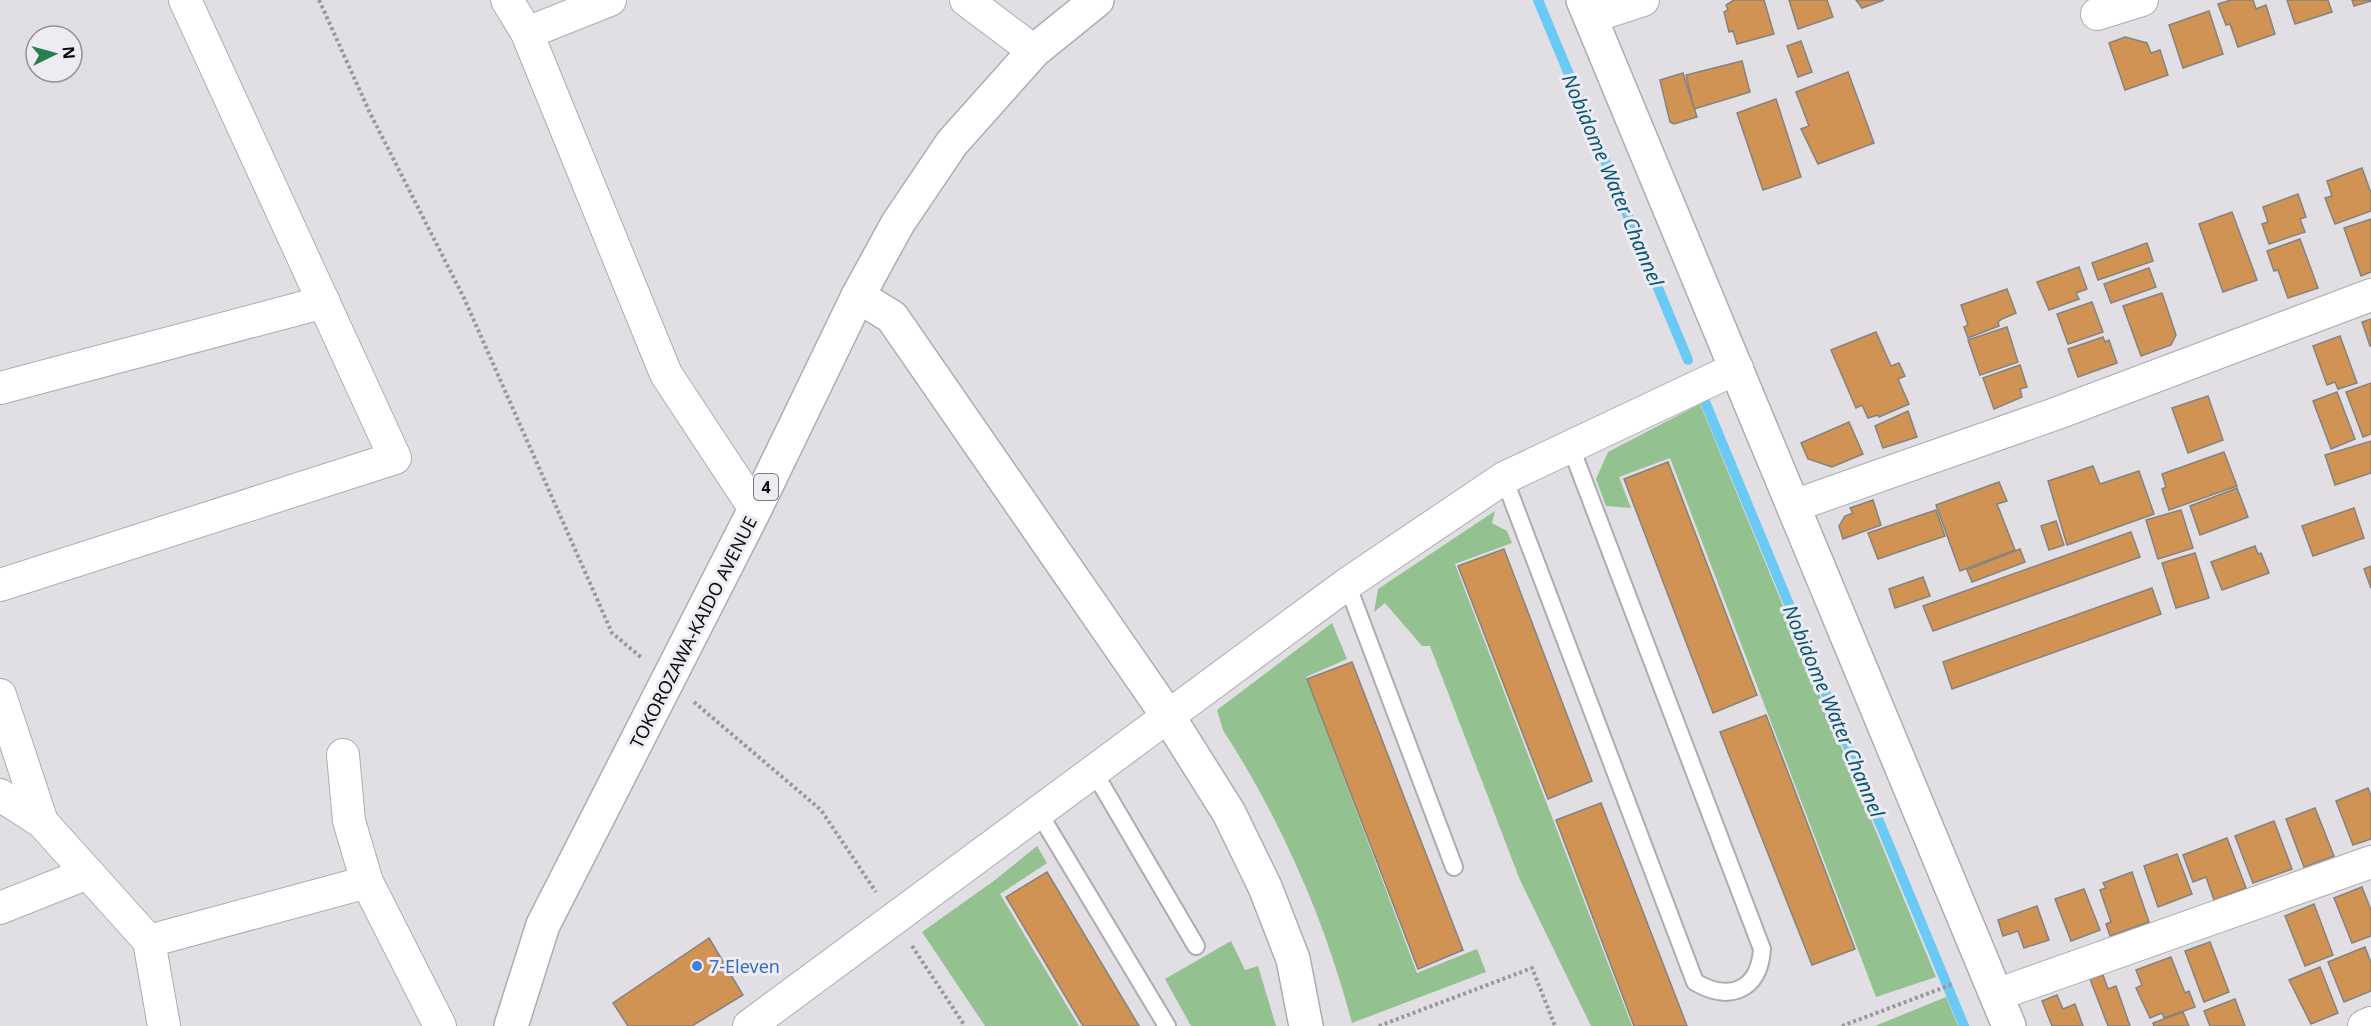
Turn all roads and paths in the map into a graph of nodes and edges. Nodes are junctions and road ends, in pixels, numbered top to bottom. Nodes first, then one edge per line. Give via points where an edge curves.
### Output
1 (185, 0) edge
2 (319, 0) edge
3 (507, 0) edge
4 (610, 0) edge
5 (966, 0) edge
6 (1097, 0) edge
7 (1643, 0) edge
8 (2142, 0) edge
9 (1587, 8) edge
10 (2097, 14) dead end
11 (527, 33) junction
12 (1034, 51) junction
13 (858, 296) junction
14 (2371, 296) edge
15 (324, 302) junction
16 (1737, 368) junction
17 (0, 388) edge
18 (1570, 445) junction
19 (1504, 478) junction
20 (1793, 506) junction
21 (755, 509) junction
22 (1347, 584) junction
23 (0, 585) edge
24 (650, 665) dead end
25 (0, 694) edge
26 (685, 694) dead end
27 (1168, 717) junction
28 (343, 755) dead end
29 (1094, 772) junction
30 (0, 795) edge
31 (1039, 813) junction
32 (42, 822) junction
33 (2371, 862) edge
34 (1454, 867) dead end
35 (88, 873) junction
36 (367, 882) junction
37 (0, 908) edge
38 (893, 917) junction
39 (149, 941) junction
40 (1196, 946) dead end
41 (1954, 984) dead end
42 (1996, 995) junction
43 (767, 1021) edge
44 (2371, 1023) edge
45 (165, 1026) edge
46 (440, 1026) edge
47 (511, 1026) edge
48 (966, 1026) edge
49 (1167, 1026) edge
50 (1306, 1026) edge
51 (1379, 1026) edge
52 (1556, 1026) edge
53 (1842, 1026) edge
54 (2009, 1026) edge
55 (2364, 1026) edge

1 - 15 street
2 - 24 path via 370,113 464,298 612,633
3 - 11 street
4 - 11 street
5 - 12 street
6 - 12 street, TOKOROZAWA-KAIDO AVENUE / 4
7 - 9 street
8 - 10 street
9 - 16 street
11 - 21 street via 666,374
12 - 13 street, TOKOROZAWA-KAIDO AVENUE / 4 via 952,143 898,223
13 - 21 street, TOKOROZAWA-KAIDO AVENUE / 4
13 - 27 street via 892,317
14 - 20 street
15 - 17 street
15 - 23 street via 395,458
16 - 18 street
16 - 20 street
18 - 19 street
18 - 19 lane via 1762,949 1754,979 1743,988 1726,993 1695,981
19 - 22 street
20 - 42 street
21 - 47 street, TOKOROZAWA-KAIDO AVENUE / 4 via 543,925
22 - 27 street
22 - 34 lane
25 - 32 street
26 - 38 path via 821,810
27 - 29 street
27 - 50 street via 1229,813 1265,887 1293,959
28 - 36 street via 349,821
29 - 31 street
29 - 40 lane
30 - 32 street
31 - 38 street
31 - 49 lane
32 - 35 street
33 - 42 street
35 - 37 street
35 - 39 street
36 - 39 street
36 - 46 street
38 - 43 street
38 - 48 path
39 - 45 street
41 - 53 path
42 - 54 street
44 - 55 street
51 - 52 path via 1532,968

